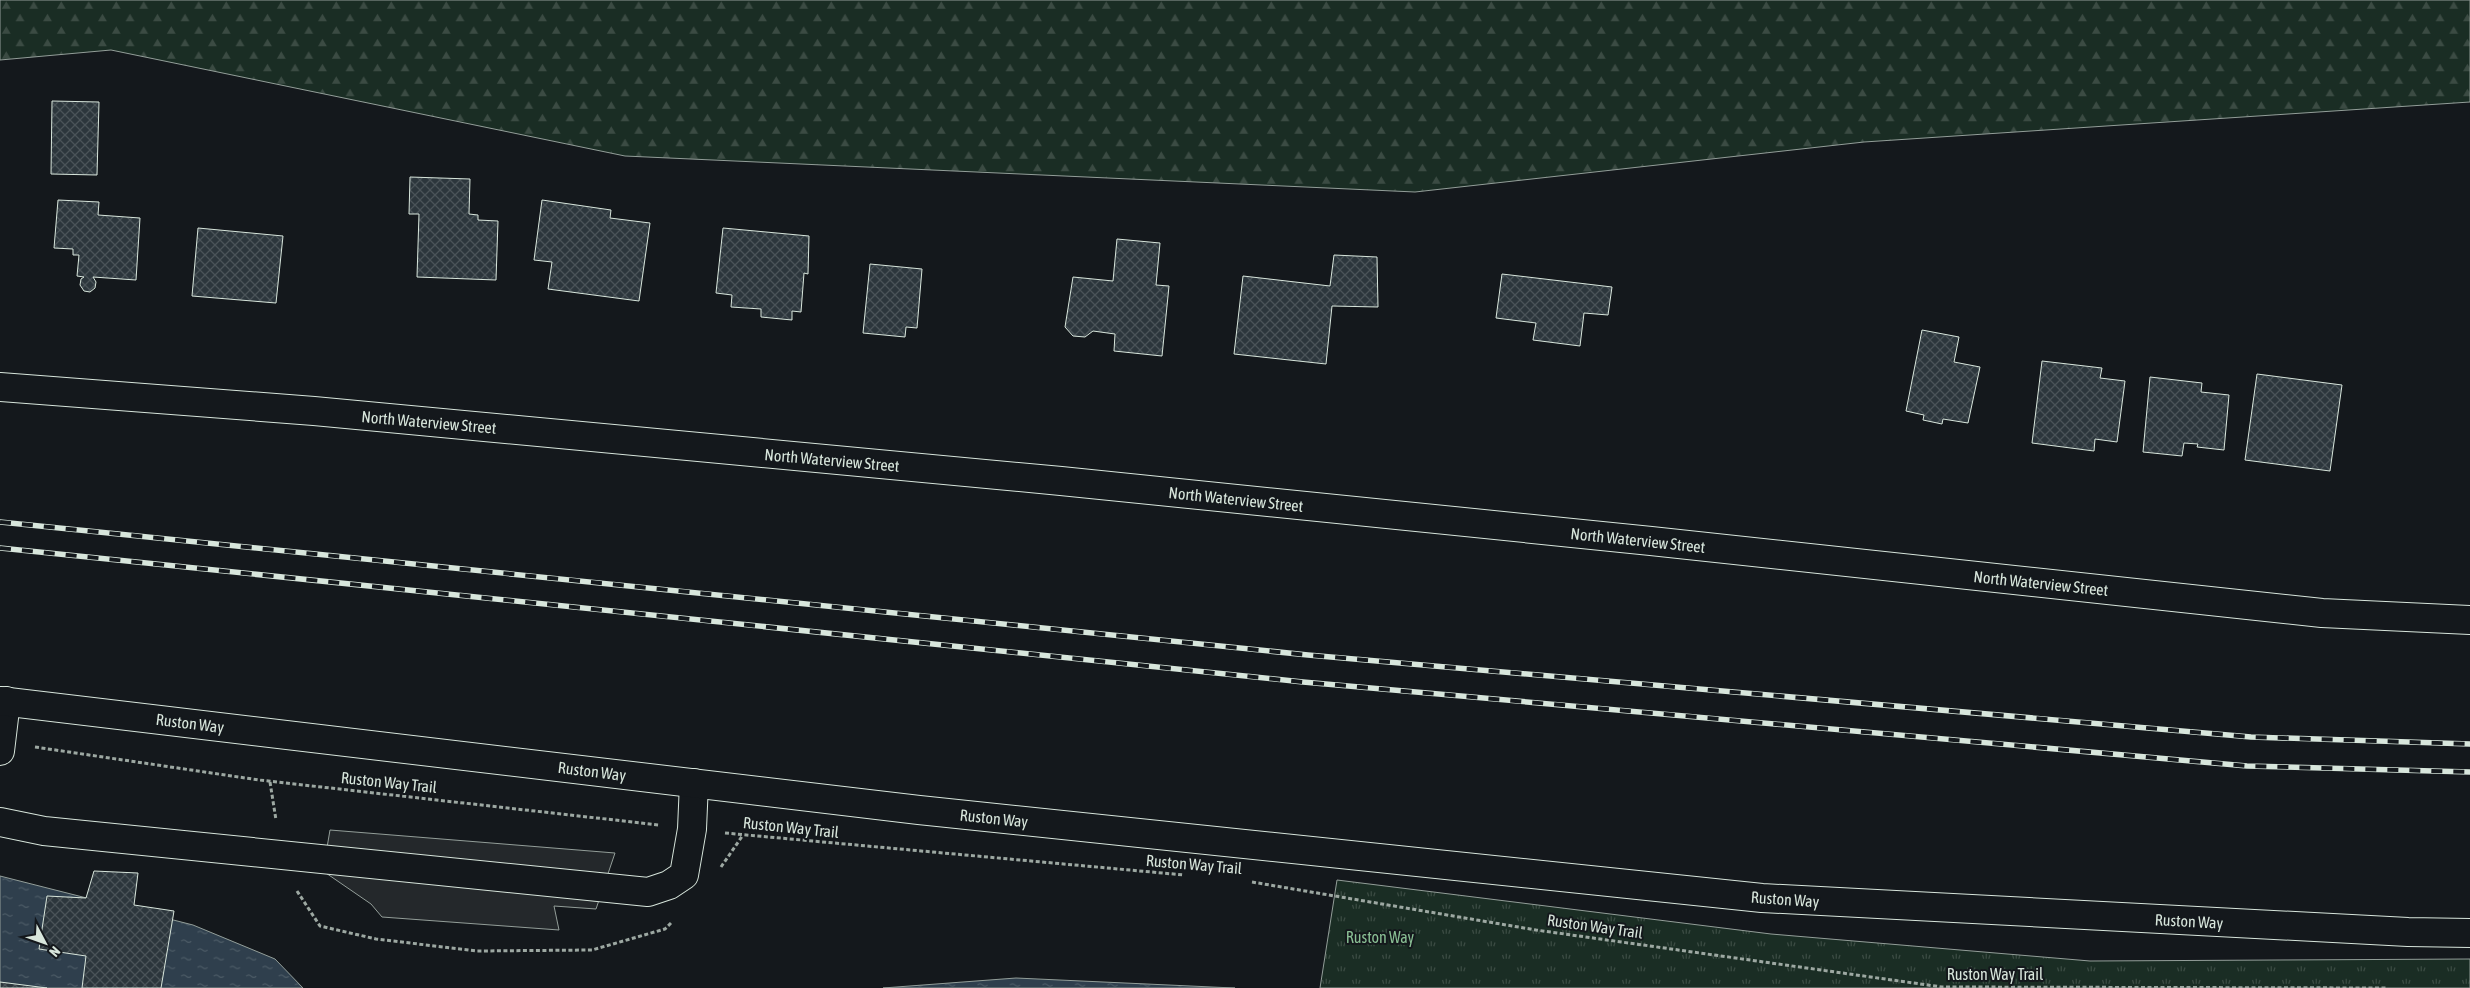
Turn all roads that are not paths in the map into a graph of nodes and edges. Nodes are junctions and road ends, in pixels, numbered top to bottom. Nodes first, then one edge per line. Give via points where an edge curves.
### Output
1 (0, 387) edge
2 (2470, 620) edge
3 (3, 701) edge
4 (1, 746) edge
5 (694, 783) junction
6 (0, 822) edge
7 (2470, 932) edge

1 - 2 street, North Waterview Street via 314,411 1071,482 2322,613
3 - 4 street
3 - 5 street, Ruston Way
5 - 6 street via 692,829 684,875 669,885 648,892 44,831
5 - 7 street, Ruston Way via 919,810 1762,898 2408,932

